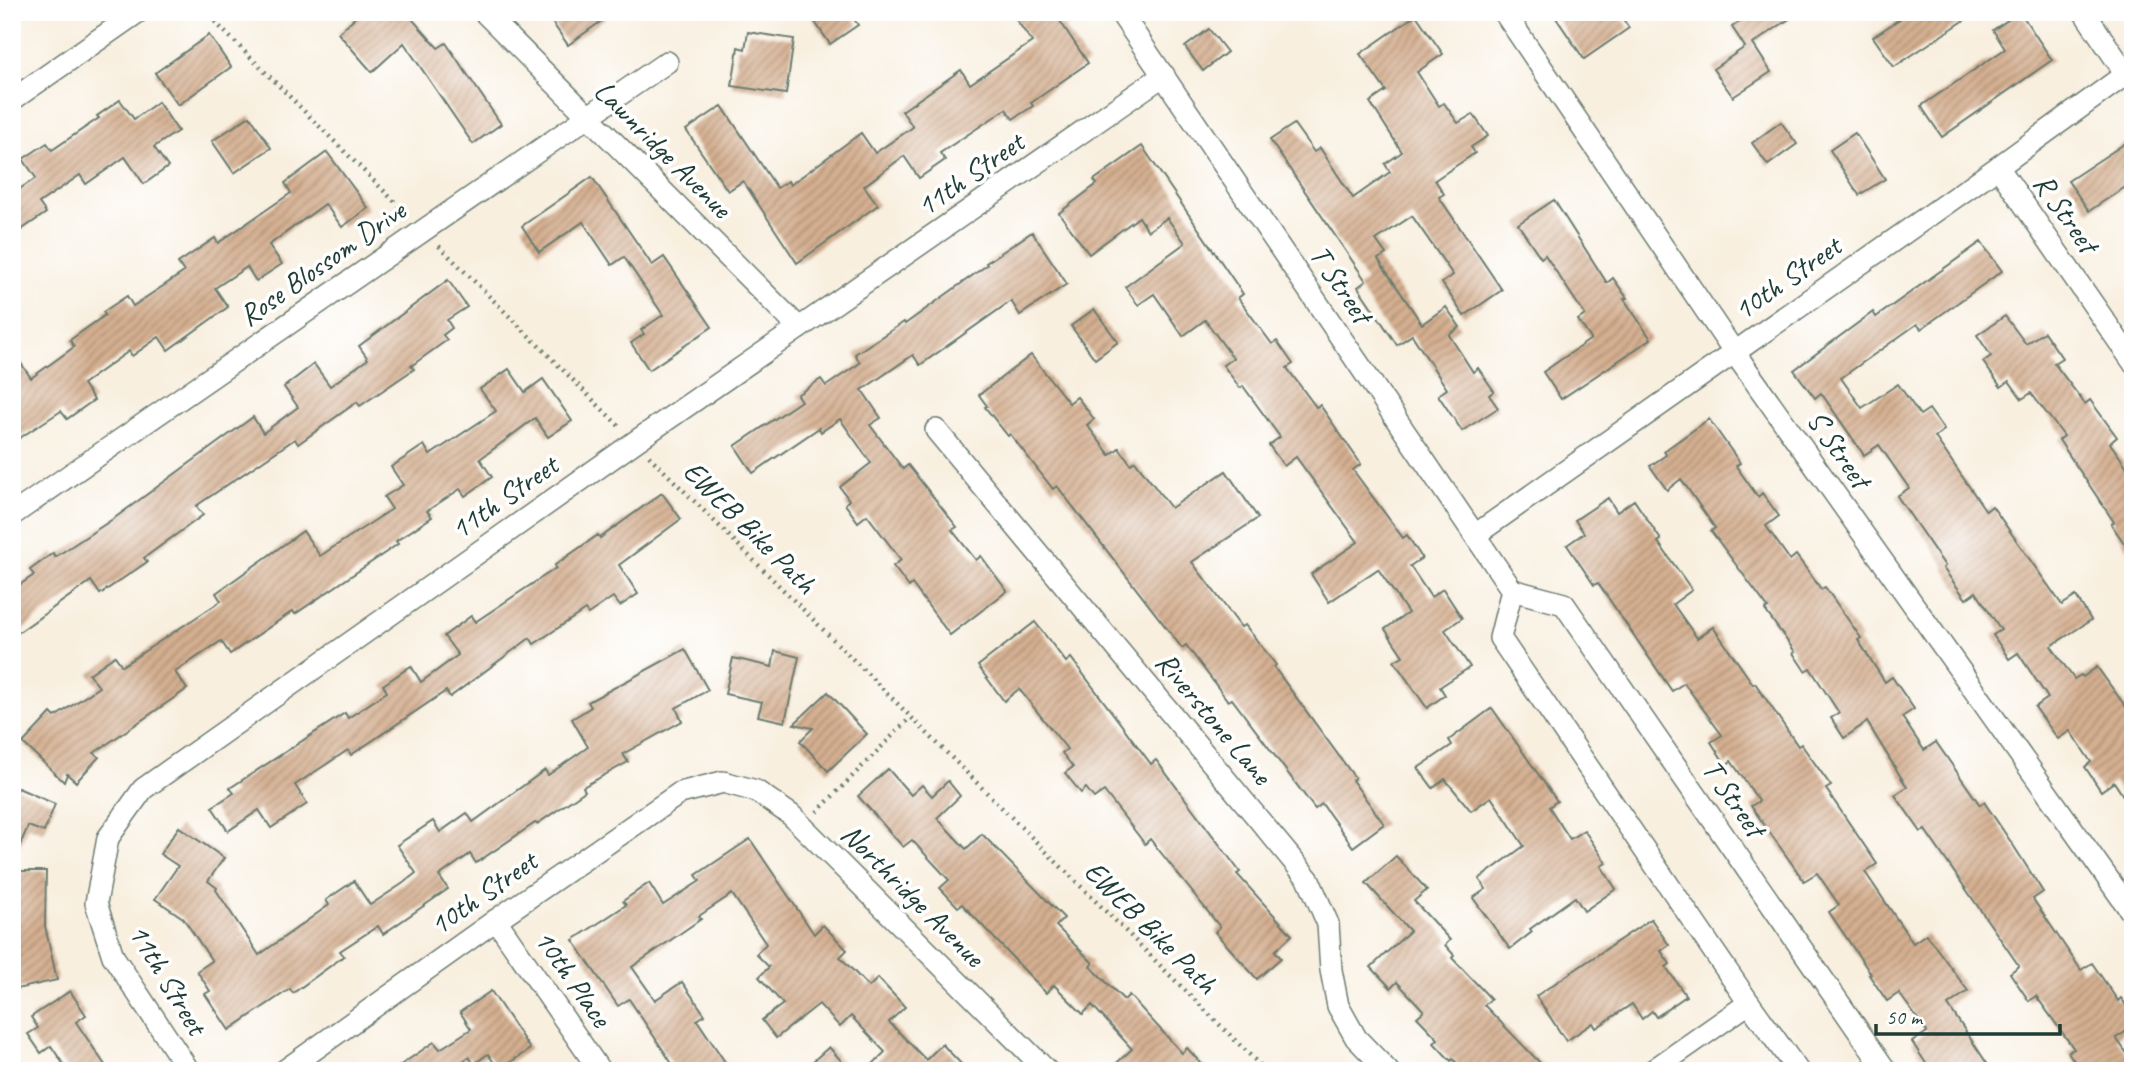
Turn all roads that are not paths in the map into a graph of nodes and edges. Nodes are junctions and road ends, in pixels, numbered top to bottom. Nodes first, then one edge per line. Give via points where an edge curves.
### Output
1 (138, 12) edge
2 (484, 12) edge
3 (1120, 12) edge
4 (1504, 12) edge
5 (2084, 12) edge
6 (667, 62) dead end
7 (2130, 71) edge
8 (1164, 75) junction
9 (12, 100) edge
10 (588, 116) junction
11 (1998, 167) junction
12 (799, 328) junction
13 (1734, 352) junction
14 (2133, 362) edge
15 (936, 430) dead end
16 (12, 515) edge
17 (1475, 535) junction
18 (1511, 590) junction
19 (723, 782) joint
20 (2133, 914) edge
21 (496, 920) junction
22 (1749, 1003) junction
23 (189, 1071) edge
24 (285, 1071) edge
25 (600, 1071) edge
26 (1047, 1071) edge
27 (1388, 1071) edge
28 (1652, 1071) edge
29 (1798, 1071) edge
30 (1886, 1071) edge

1 - 9 street
2 - 10 street, Lawnridge Avenue
3 - 8 street, T Street
4 - 13 street, S Street
5 - 7 street
6 - 10 street, Rose Blossom Drive
7 - 11 street, 10th Street
8 - 12 street, 11th Street
8 - 17 street, T Street
10 - 12 street, Lawnridge Avenue
10 - 16 street, Rose Blossom Drive
11 - 13 street, 10th Street
11 - 14 street, R Street
12 - 23 street, 11th Street via 143,789 108,838 96,903 113,956
13 - 17 street, 10th Street
13 - 20 street, S Street
15 - 27 street, Riverstone Lane via 1310,880 1328,924 1338,1006 1356,1038
17 - 18 street, T Street
18 - 22 street via 1500,638
18 - 30 street, T Street via 1564,604
19 - 21 street, 10th Street via 680,793
19 - 26 street, Northridge Avenue via 756,791 791,815
21 - 24 street, 10th Street
21 - 25 street, 10th Place
22 - 28 street
22 - 29 street

